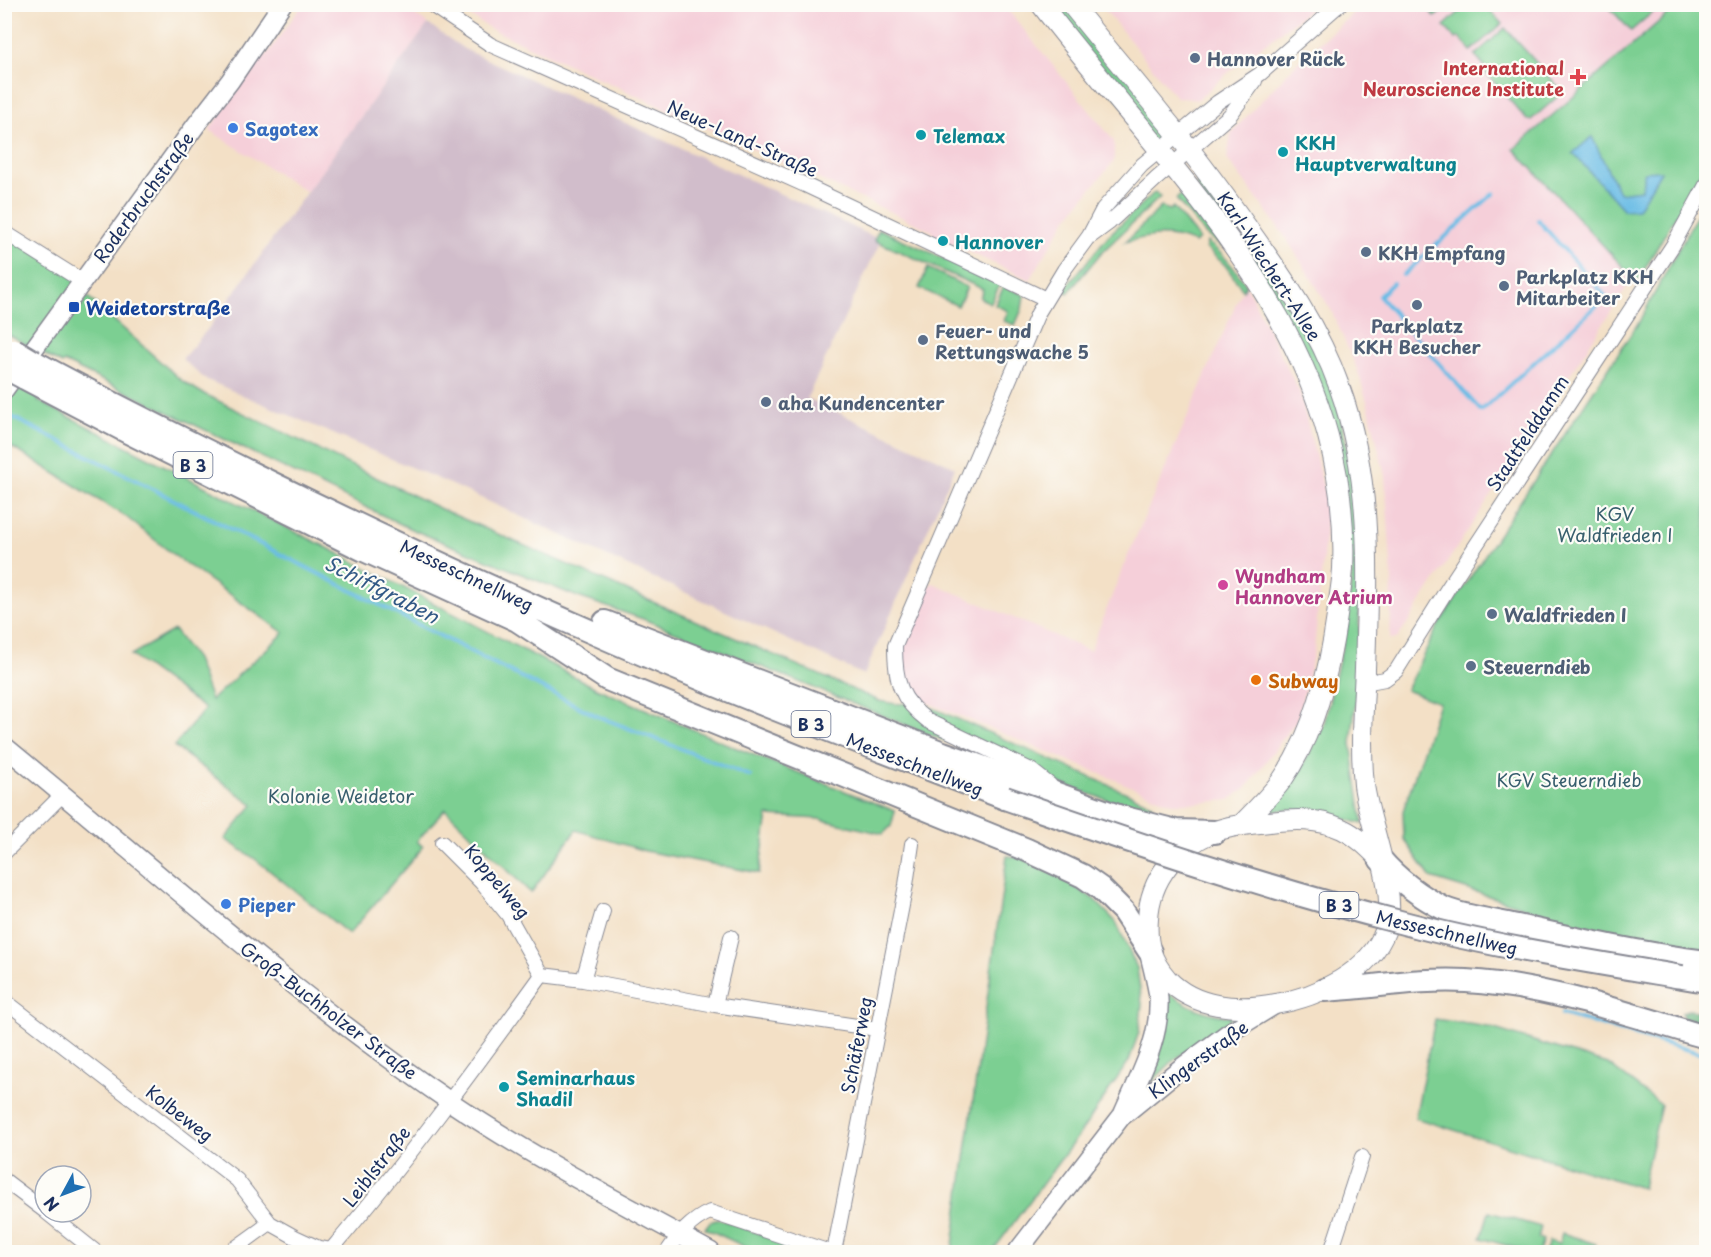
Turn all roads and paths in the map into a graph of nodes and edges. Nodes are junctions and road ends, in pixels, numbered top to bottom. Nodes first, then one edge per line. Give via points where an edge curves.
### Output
1 (282, 4) edge
2 (430, 4) edge
3 (1041, 4) edge
4 (1071, 4) edge
5 (1340, 4) edge
6 (1184, 142) junction
7 (1159, 150) junction
8 (1172, 166) junction
9 (1707, 185) edge
10 (4, 231) edge
11 (1089, 236) junction
12 (82, 281) junction
13 (1046, 299) junction
14 (16, 360) edge
15 (4, 390) edge
16 (400, 544) junction
17 (517, 620) junction
18 (620, 644) junction
19 (1364, 683) junction
20 (4, 746) edge
21 (63, 794) junction
22 (1068, 798) junction
23 (1241, 825) junction
24 (1215, 832) junction
25 (442, 843) dead end
26 (912, 844) dead end
27 (4, 853) edge
28 (1380, 859) junction
29 (603, 911) dead end
30 (731, 937) dead end
31 (1149, 952) junction
32 (1707, 962) edge
33 (542, 975) junction
34 (583, 980) junction
35 (1707, 981) edge
36 (1324, 990) junction
37 (4, 1000) edge
38 (1276, 1004) junction
39 (715, 1005) junction
40 (877, 1029) junction
41 (1707, 1037) edge
42 (450, 1102) junction
43 (1121, 1117) junction
44 (1362, 1157) dead end
45 (4, 1180) edge
46 (33, 1203) edge
47 (270, 1223) junction
48 (60, 1224) edge
49 (680, 1235) junction
50 (331, 1251) edge
51 (96, 1252) edge
52 (230, 1252) edge
53 (667, 1252) edge
54 (711, 1252) edge
55 (830, 1252) edge
56 (834, 1252) edge
57 (1017, 1252) edge
58 (1331, 1252) edge

1 - 12 street, Roderbruchstraße
2 - 13 street, Neue-Land-Straße via 491,45
3 - 7 main road, Karl-Wiechert-Allee
4 - 6 main road, Karl-Wiechert-Allee
5 - 6 street via 1260,74 1218,102
6 - 7 street
6 - 8 street
6 - 19 main road, Karl-Wiechert-Allee via 1269,258 1317,334 1339,386 1363,483 1368,536
7 - 8 main road, Karl-Wiechert-Allee
7 - 11 street via 1103,209
8 - 11 street
8 - 23 main road, Karl-Wiechert-Allee via 1249,267 1296,348 1329,438 1339,488 1342,569 1324,682 1292,765
9 - 19 street, Stadtfelddamm via 1673,245 1396,671 1385,679
10 - 12 street
11 - 13 street
12 - 15 street, Roderbruchstraße
13 - 22 street via 895,646 897,680 915,711 1030,770
14 - 16 highway, Messeschnellweg / B 3
14 - 17 highway, Messeschnellweg / B 3 via 138,437 364,550
16 - 18 highway, Messeschnellweg / B 3
16 - 22 highway
17 - 18 highway
17 - 31 highway via 607,679 1083,876 1115,902
18 - 35 highway, Messeschnellweg / B 3, bridge via 818,726 1154,850 1397,921 1532,951
19 - 28 main road, Karl-Wiechert-Allee via 1361,750
20 - 21 street, Groß-Buchholzer Straße
21 - 27 street
21 - 42 street, Groß-Buchholzer Straße via 253,953
22 - 24 highway via 1149,825 1176,831
23 - 24 main road
23 - 28 main road via 1313,820 1362,841
24 - 31 main road via 1169,861 1159,877 1147,922
25 - 33 street, Koppelweg via 508,915
26 - 40 street, Schäferweg
28 - 32 highway via 1414,892 1448,910 1575,939
28 - 36 main road, Karl-Wiechert-Allee via 1389,899 1387,928 1373,952
29 - 34 street
30 - 39 street
31 - 38 main road, Karl-Wiechert-Allee via 1168,980 1191,997 1240,1008
31 - 43 street, Klingerstraße via 1158,995 1156,1029
33 - 34 street
33 - 42 street
34 - 39 street
36 - 38 main road, Karl-Wiechert-Allee
36 - 41 highway via 1464,980 1519,986
37 - 47 street, Kolbeweg via 237,1180
38 - 43 street, Klingerstraße via 1227,1034
39 - 40 street
40 - 56 street, Schäferweg
42 - 49 street, Groß-Buchholzer Straße via 546,1162
42 - 50 street, Leiblstraße
43 - 57 street, Klingerstraße
44 - 58 street
45 - 46 street
47 - 50 street, Kolbeweg
47 - 52 street
48 - 51 street
49 - 53 street
49 - 54 street, Groß-Buchholzer Straße
49 - 55 street via 710,1212

